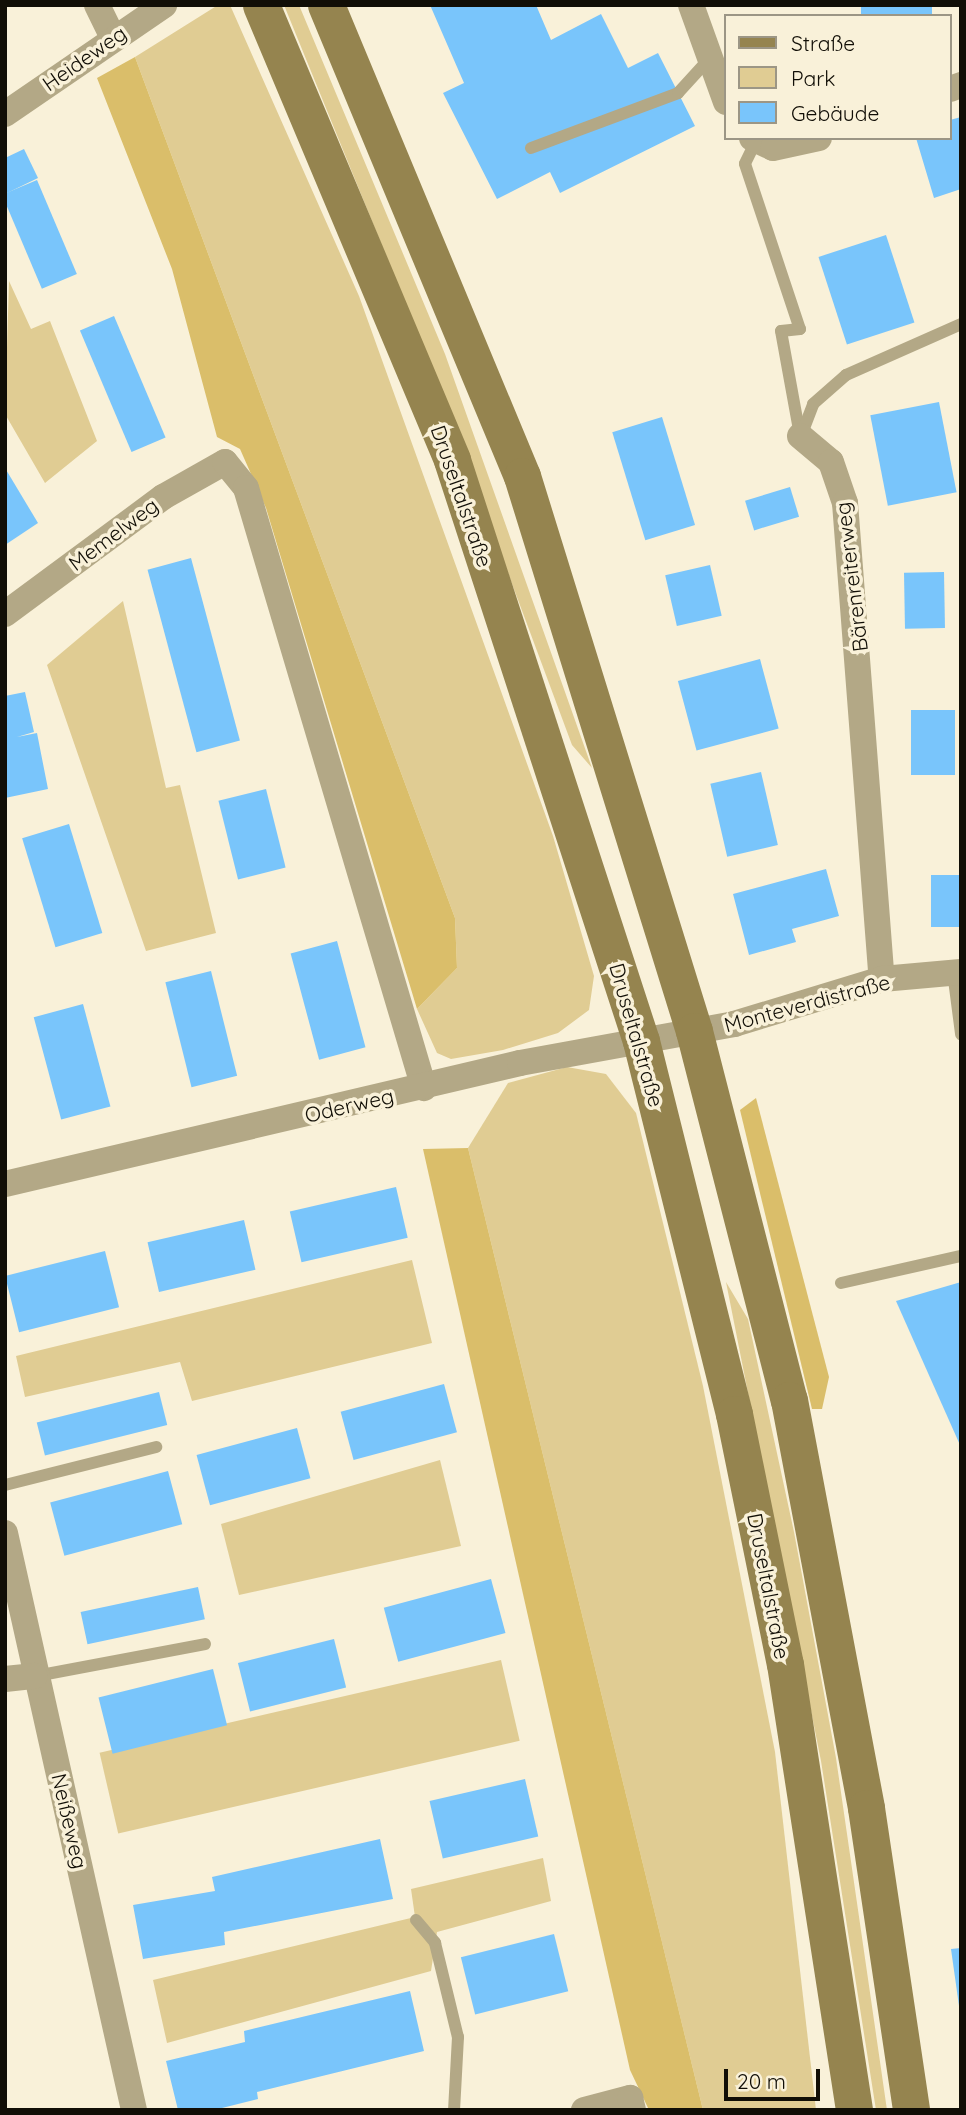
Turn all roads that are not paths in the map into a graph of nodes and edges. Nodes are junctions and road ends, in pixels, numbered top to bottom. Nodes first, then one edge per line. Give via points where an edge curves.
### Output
1 (97, 5) edge
2 (164, 5) edge
3 (261, 5) edge
4 (326, 5) edge
5 (691, 5) edge
6 (112, 36) junction
7 (710, 58) junction
8 (724, 96) edge
9 (5, 114) edge
10 (754, 140) edge
11 (811, 140) edge
12 (531, 148) dead end
13 (961, 324) edge
14 (800, 436) junction
15 (5, 614) edge
16 (957, 972) edge
17 (882, 979) junction
18 (694, 1031) junction
19 (961, 1034) edge
20 (641, 1041) junction
21 (424, 1088) junction
22 (5, 1184) edge
23 (961, 1256) edge
24 (841, 1283) dead end
25 (156, 1447) dead end
26 (5, 1485) edge
27 (5, 1533) edge
28 (205, 1644) dead end
29 (36, 1676) junction
30 (5, 1679) edge
31 (416, 1920) dead end
32 (134, 2110) edge
33 (454, 2110) edge
34 (584, 2110) edge
35 (633, 2110) edge
36 (854, 2110) edge
37 (911, 2110) edge

1 - 6 street
2 - 6 street, Heideweg
3 - 20 main road, Druseltalstraße via 452,460
4 - 18 main road via 523,476
5 - 7 street
6 - 9 street, Heideweg
7 - 8 street
7 - 12 lane via 678,93
10 - 11 street via 773,148
10 - 14 lane via 745,164 800,329 781,331
13 - 14 lane via 846,375 813,404
14 - 17 street, Bärenreiterweg via 831,462 845,503
15 - 21 street, Memelweg via 163,497 225,462 246,488
16 - 17 street, Monteverdistraße
16 - 19 lane
17 - 18 street, Monteverdistraße
18 - 20 street, Oderweg
18 - 37 main road via 789,1400 866,1808
20 - 21 street, Oderweg
20 - 36 main road, Druseltalstraße via 734,1414 774,1612
21 - 22 street, Oderweg
23 - 24 lane
25 - 26 lane
27 - 29 street, Neißeweg
28 - 29 lane
29 - 30 street
29 - 32 street, Neißeweg
31 - 33 lane via 435,1943 458,2037
34 - 35 street via 630,2098

